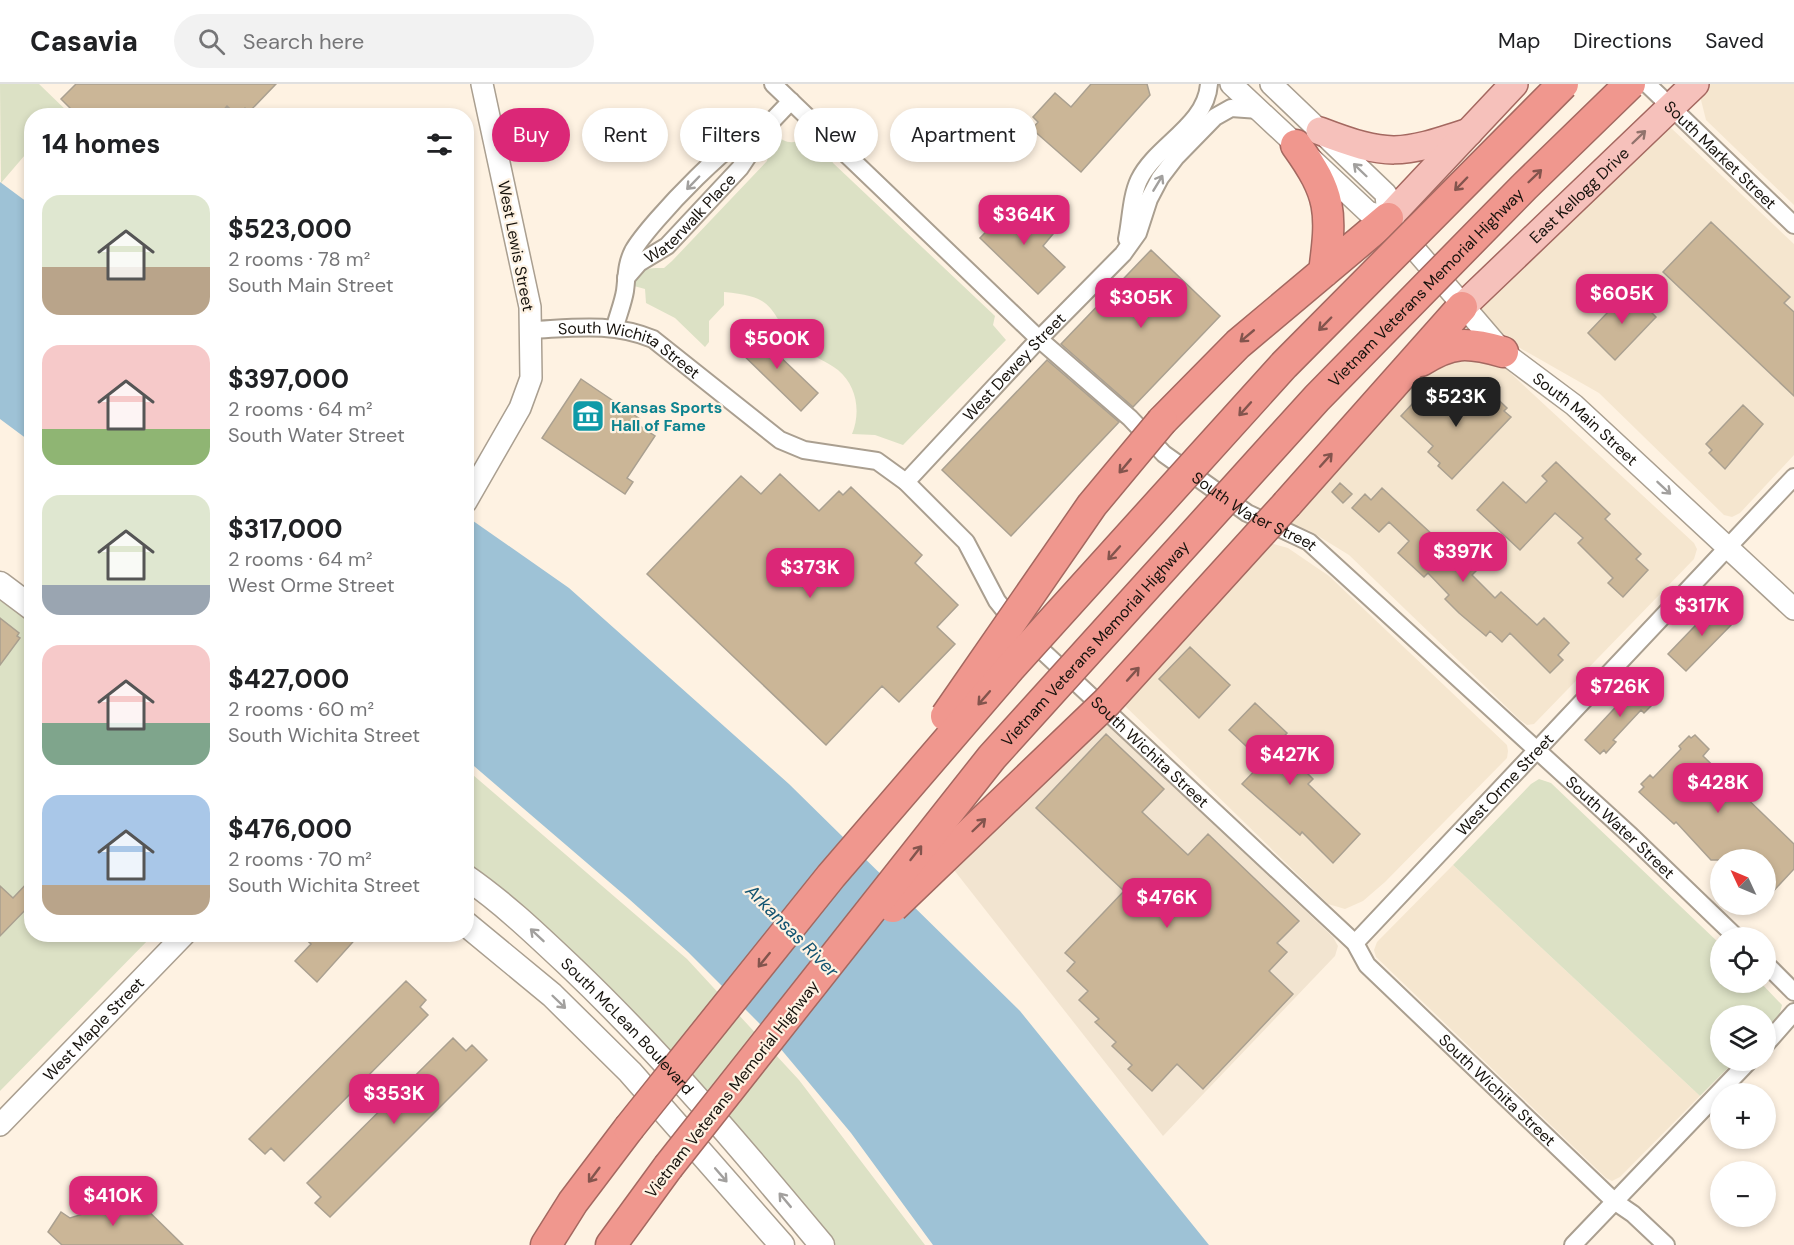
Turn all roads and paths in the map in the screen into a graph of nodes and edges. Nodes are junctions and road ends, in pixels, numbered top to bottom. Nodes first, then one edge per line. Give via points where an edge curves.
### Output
1 (482, 84) edge
2 (773, 84) edge
3 (1209, 84) edge
4 (1231, 84) edge
5 (1514, 84) edge
6 (1563, 84) edge
7 (1630, 84) edge
8 (1647, 84) edge
9 (1695, 84) edge
10 (1275, 85) edge
11 (791, 101) junction
12 (1671, 107) junction
13 (782, 110) edge
14 (1259, 110) junction
15 (1473, 131) junction
16 (1308, 138) junction
17 (713, 162) edge
18 (744, 162) edge
19 (1388, 218) junction
20 (1794, 225) edge
21 (1123, 254) junction
22 (1324, 272) junction
23 (626, 279) junction
24 (1462, 307) junction
25 (615, 327) junction
26 (531, 330) junction
27 (1039, 339) junction
28 (1503, 352) junction
29 (1406, 371) junction
30 (1794, 477) edge
31 (906, 482) junction
32 (474, 489) edge
33 (1727, 547) junction
34 (0, 584) edge
35 (24, 602) edge
36 (1794, 609) edge
37 (1537, 752) junction
38 (831, 876) junction
39 (474, 883) edge
40 (1726, 927) edge
41 (474, 931) edge
42 (177, 942) edge
43 (1355, 943) junction
44 (1776, 974) edge
45 (816, 982) junction
46 (1794, 992) edge
47 (1794, 1011) edge
48 (1776, 1032) edge
49 (1739, 1071) edge
50 (0, 1125) edge
51 (1614, 1201) junction
52 (546, 1245) edge
53 (611, 1245) edge
54 (782, 1245) edge
55 (822, 1245) edge
56 (1573, 1245) edge
57 (1666, 1245) edge

1 - 26 street, West Lewis Street via 530,307
2 - 11 street, South Water Street
3 - 21 street via 1201,108 1139,180
4 - 14 street, South Main Street
5 - 15 main road
6 -> 38 highway, bridge via 1284,365 1010,668
45 -> 7 highway, Vietnam Veterans Memorial Highway, bridge via 992,758 1317,398
8 - 12 street, South Market Street
9 - 12 main road, East Kellogg Drive
10 - 16 street, South Main Street
11 - 13 street, Waterwalk Place
11 - 27 street, South Water Street
12 - 20 street, South Market Street
24 -> 12 main road, East Kellogg Drive
14 - 16 street, South Main Street
21 -> 14 street, West Dewey Street via 1138,233 1160,178 1176,157 1215,117 1231,108
15 - 16 main road via 1418,149 1394,152
15 - 19 main road
16 - 19 street, South Main Street via 1386,194
16 - 22 highway via 1331,223
17 -> 23 street, Waterwalk Place via 644,234 625,269
18 - 23 street, Waterwalk Place via 667,246 639,263
19 - 22 highway
19 - 24 street, South Main Street
21 - 27 street, West Dewey Street
22 -> 38 highway, bridge via 1238,344 1162,421 1092,505
23 - 25 street, Waterwalk Place
24 - 28 street, South Main Street
24 - 29 highway
25 - 26 street, South Wichita Street
25 - 31 street, South Wichita Street via 653,339 780,440 804,450 877,461
26 - 32 street, West Lewis Street via 531,378 520,408
27 - 31 street, West Dewey Street
27 - 37 street, South Water Street via 1202,484 1247,513 1309,542
28 - 29 highway via 1459,344 1439,350
28 -> 33 street, South Main Street via 1574,405
45 -> 29 highway, bridge via 1107,702
30 - 33 street, West Orme Street
31 - 43 street, South Wichita Street via 966,542 997,601 1022,631
33 - 36 street, South Main Street
33 - 37 street, West Orme Street
34 - 35 main road
37 - 40 street, South Water Street
37 - 43 street, West Orme Street
38 -> 52 highway, bridge via 629,1128
55 -> 39 main road, South McLean Boulevard via 647,1043 533,931
41 -> 54 main road, South McLean Boulevard via 552,995 630,1072
42 - 50 street, West Maple Street
43 - 51 street, South Wichita Street via 1367,964
44 - 46 street
45 - 53 highway, Vietnam Veterans Memorial Highway, bridge
47 - 48 street
49 - 51 street
51 - 56 street
51 - 57 street, South Wichita Street

